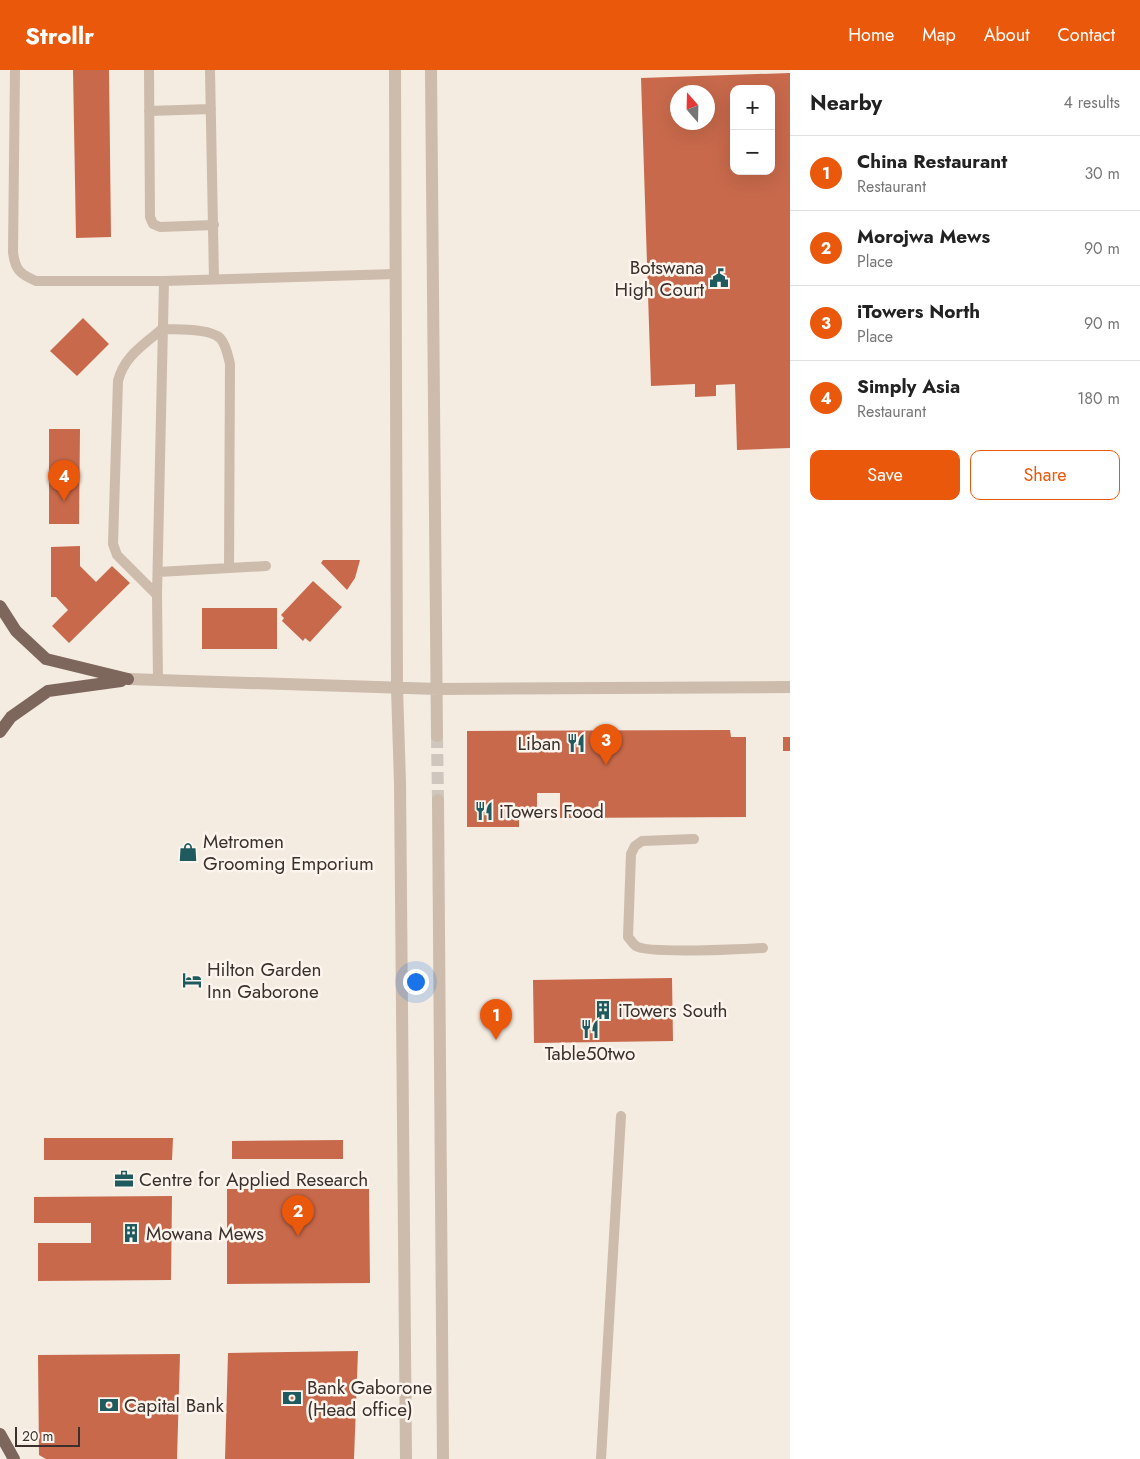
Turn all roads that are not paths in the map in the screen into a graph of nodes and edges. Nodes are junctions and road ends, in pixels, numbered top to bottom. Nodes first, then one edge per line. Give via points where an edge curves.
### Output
1 (15, 70) edge
2 (149, 70) edge
3 (210, 70) edge
4 (395, 70) edge
5 (431, 70) edge
6 (211, 109) junction
7 (149, 111) junction
8 (214, 225) junction
9 (396, 274) junction
10 (214, 279) junction
11 (164, 281) junction
12 (162, 329) junction
13 (266, 566) dead end
14 (229, 568) junction
15 (158, 572) junction
16 (157, 595) junction
17 (0, 606) edge
18 (128, 680) junction
19 (158, 680) junction
20 (397, 688) junction
21 (790, 688) edge
22 (438, 689) junction
23 (0, 732) edge
24 (437, 736) tunnel mouth
25 (438, 800) tunnel mouth
26 (694, 839) dead end
27 (763, 948) dead end
28 (621, 1116) dead end
29 (0, 1434) edge
30 (14, 1459) edge
31 (406, 1459) edge
32 (442, 1459) edge
33 (601, 1459) edge

1 - 11 lane via 14,264 24,275 36,281
2 - 7 lane
3 - 6 lane
4 - 9 street
5 - 22 street
6 - 7 lane
6 - 8 lane
7 - 8 lane via 150,217 153,224 160,228
8 - 10 lane
9 - 10 lane
9 - 20 street
10 - 11 lane
11 - 12 lane
12 - 14 lane via 212,333 221,340 230,364
12 - 15 lane
12 - 16 lane via 128,358 118,381 113,544 116,555
13 - 14 lane
14 - 15 lane
15 - 16 lane
16 - 19 lane
17 - 18 main road via 16,631 46,659
18 - 19 street
18 - 23 main road via 48,690 11,717
19 - 20 street
20 - 22 street
20 - 31 street
21 - 22 street
22 - 24 street
25 - 32 street
26 - 27 lane via 642,841 635,846 631,854 628,937 636,946 645,949
28 - 33 lane
29 - 30 main road

